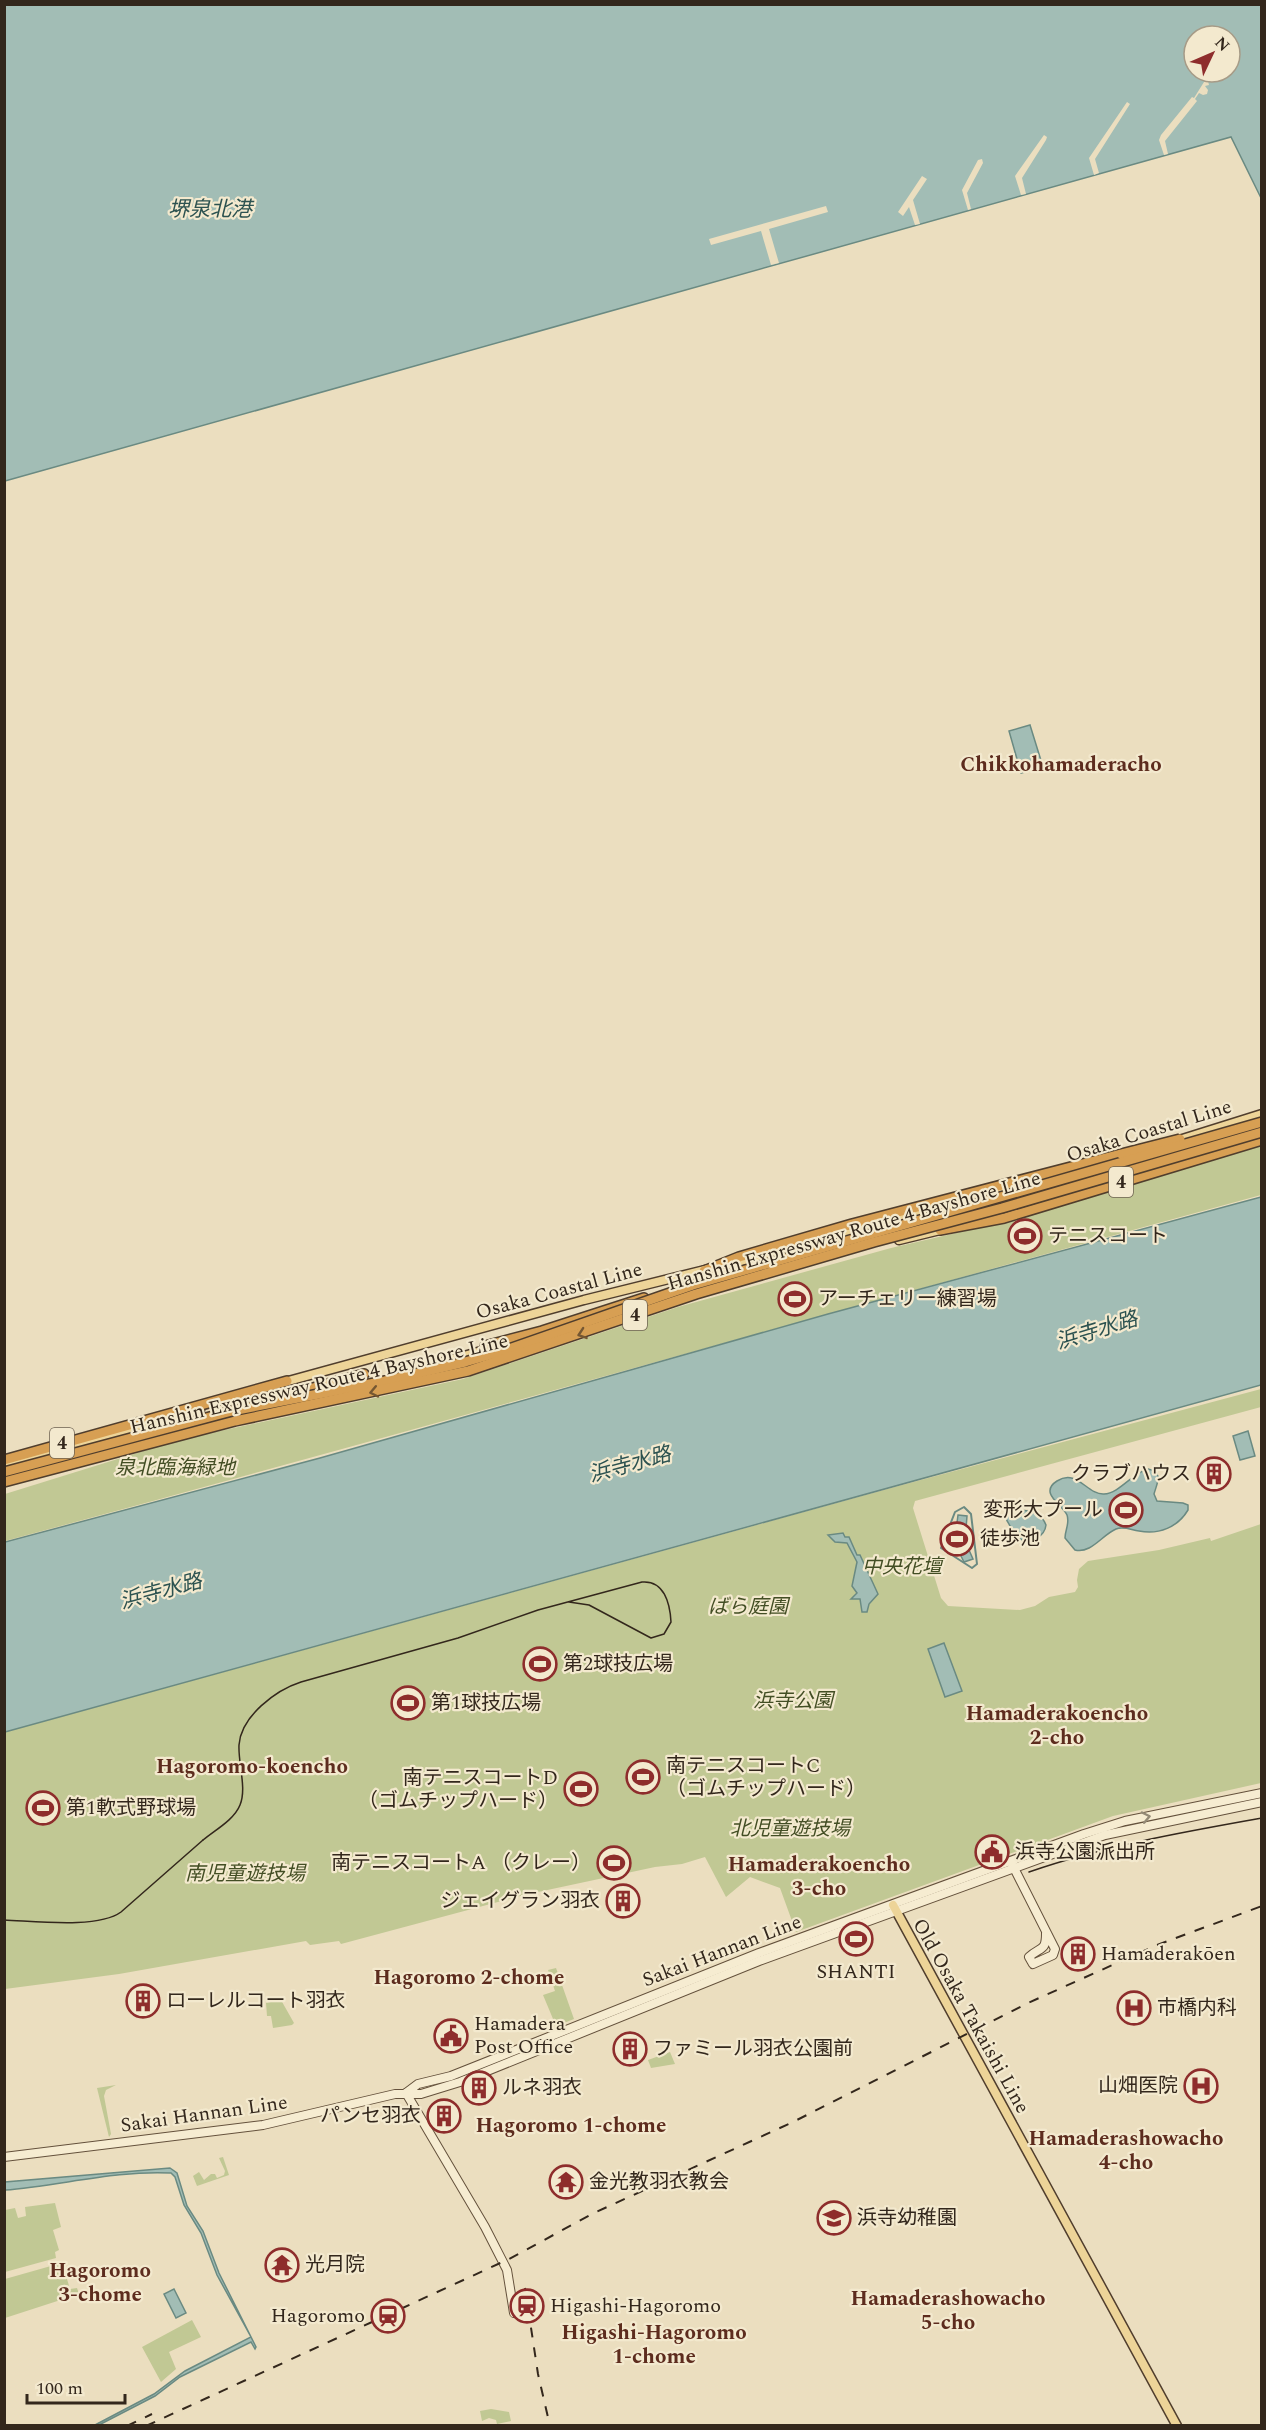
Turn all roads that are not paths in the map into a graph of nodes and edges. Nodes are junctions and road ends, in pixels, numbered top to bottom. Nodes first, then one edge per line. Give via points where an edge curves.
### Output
1 (1262, 1118) edge
2 (1262, 1136) edge
3 (940, 1230) junction
4 (704, 1271) junction
5 (693, 1285) junction
6 (485, 1346) dead end
7 (364, 1374) dead end
8 (287, 1381) junction
9 (232, 1411) junction
10 (4, 1460) edge
11 (4, 1465) edge
12 (4, 1472) edge
13 (4, 1484) edge
14 (1262, 1793) edge
15 (1262, 1802) edge
16 (1013, 1866) junction
17 (894, 1909) junction
18 (1046, 1933) dead end
19 (406, 2093) junction
20 (4, 2157) edge
21 (514, 2313) dead end
22 (1177, 2426) edge

1 - 4 main road, Osaka Coastal Line
1 - 4 highway, 4, bridge via 810,1236
1 - 5 highway, Hanshin Expressway Route 4 Bayshore Line / 4, bridge
2 - 3 main road, Osaka Coastal Line
2 - 3 highway, 4 via 1004,1218
2 -> 13 highway, Hanshin Expressway Route 4 Bayshore Line / 4, bridge via 706,1291 468,1371 224,1424
3 - 13 main road, Osaka Coastal Line via 699,1289
4 - 8 main road, Osaka Coastal Line
5 - 6 highway, bridge
5 - 9 highway, Hanshin Expressway Route 4 Bayshore Line / 4, bridge via 465,1362
7 - 9 highway, bridge
8 - 10 highway, 4
8 - 11 main road, Osaka Coastal Line
9 - 12 highway, Hanshin Expressway Route 4 Bayshore Line / 4, bridge
16 -> 14 main road, Sakai Hannan Line via 1125,1821
15 - 16 main road, Sakai Hannan Line via 1105,1835
16 - 17 main road, Sakai Hannan Line
16 - 18 main road
17 - 19 main road, Sakai Hannan Line via 460,2082 421,2094
17 - 22 main road, Old Osaka Takaishi Line
19 - 20 main road, Sakai Hannan Line via 263,2125
19 - 21 main road via 507,2270

